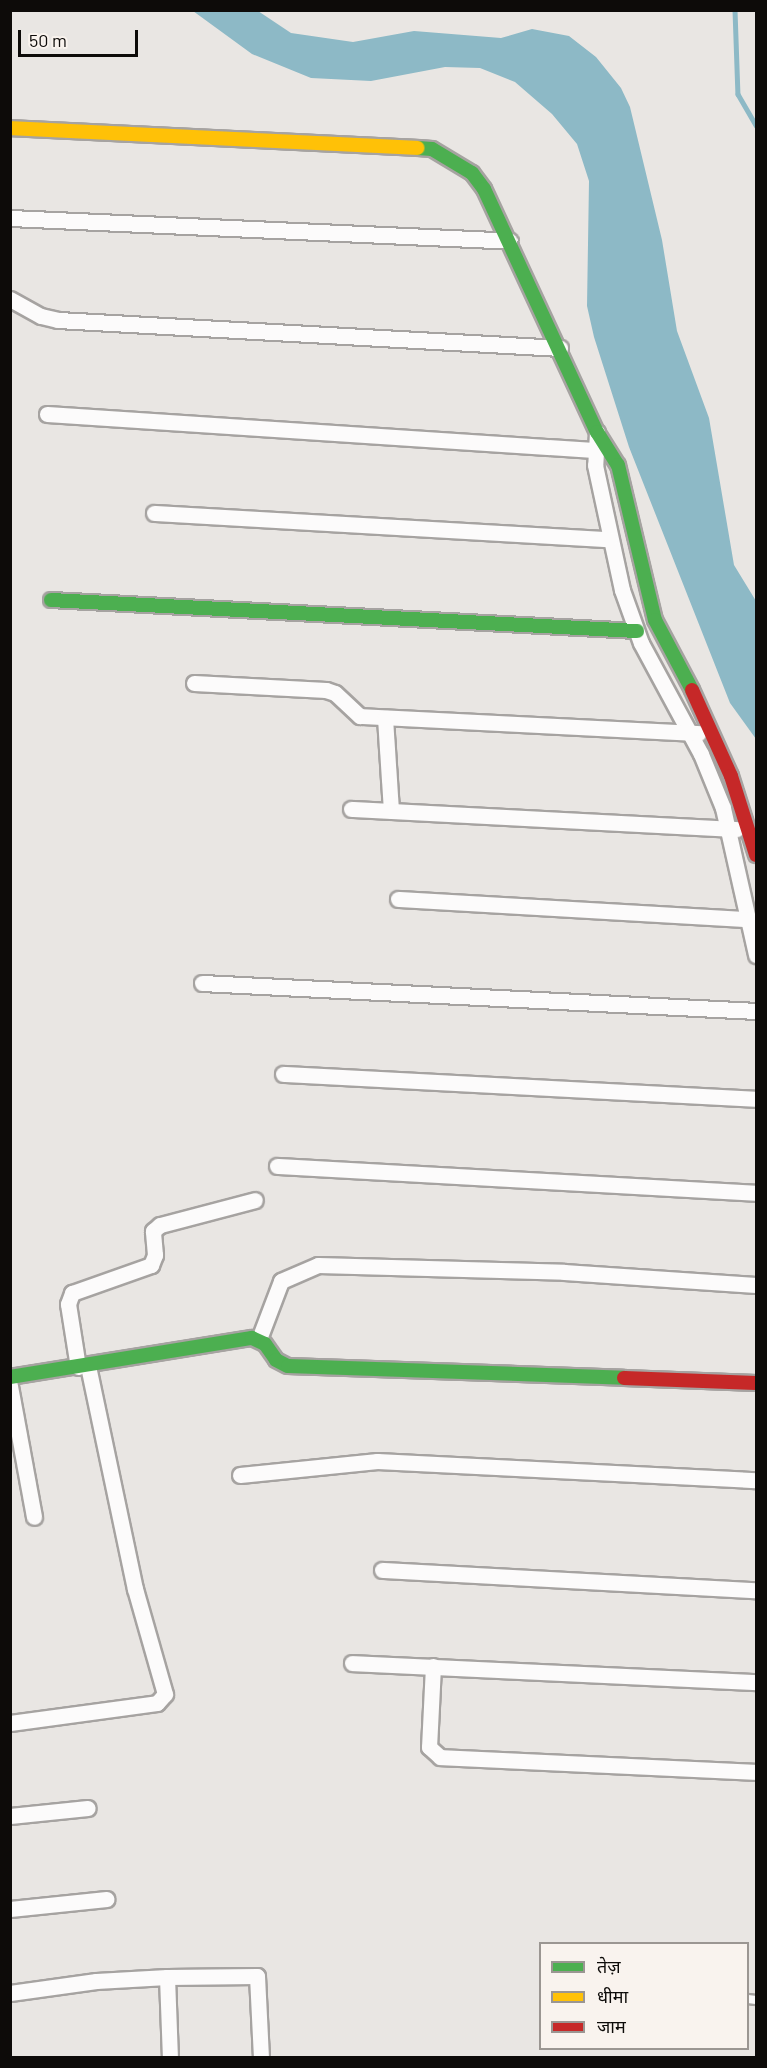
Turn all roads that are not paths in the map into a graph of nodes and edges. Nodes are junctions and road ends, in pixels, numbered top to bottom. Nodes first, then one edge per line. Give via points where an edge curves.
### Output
1 (10, 128) edge
2 (10, 218) edge
3 (508, 241) junction
4 (10, 299) edge
5 (560, 348) junction
6 (47, 414) dead end
7 (597, 432) junction
8 (594, 450) junction
9 (154, 513) dead end
10 (609, 538) junction
11 (51, 600) dead end
12 (637, 632) junction
13 (194, 683) dead end
14 (385, 718) junction
15 (691, 733) junction
16 (714, 734) junction
17 (351, 809) dead end
18 (391, 811) junction
19 (729, 829) junction
20 (748, 829) junction
21 (756, 855) edge
22 (398, 899) dead end
23 (749, 919) junction
24 (756, 955) edge
25 (202, 983) dead end
26 (756, 1011) edge
27 (283, 1074) dead end
28 (756, 1099) edge
29 (277, 1166) dead end
30 (756, 1193) edge
31 (255, 1200) dead end
32 (756, 1284) edge
33 (259, 1339) junction
34 (83, 1367) junction
35 (10, 1377) edge
36 (756, 1383) edge
37 (10, 1386) edge
38 (240, 1474) dead end
39 (756, 1480) edge
40 (33, 1517) dead end
41 (382, 1570) dead end
42 (756, 1590) edge
43 (352, 1663) dead end
44 (433, 1666) junction
45 (756, 1682) edge
46 (10, 1723) edge
47 (756, 1772) edge
48 (88, 1808) dead end
49 (10, 1816) edge
50 (106, 1899) dead end
51 (10, 1909) edge
52 (167, 1977) junction
53 (10, 1993) edge
54 (170, 2058) edge
55 (261, 2058) edge

1 - 3 street via 432,149 472,172
2 - 3 street
3 - 5 street
4 - 5 street via 41,316 58,320
5 - 7 street
6 - 8 street
7 - 8 street
7 - 16 street via 618,465 655,620
8 - 10 street
9 - 10 street
10 - 12 street
11 - 12 street
12 - 15 street
13 - 14 street via 326,690 335,693 354,714
14 - 15 street
14 - 18 street
15 - 16 street
15 - 19 street
16 - 20 street
17 - 18 street
18 - 19 street
19 - 20 street
19 - 23 street
20 - 21 street
22 - 23 street
23 - 24 street
25 - 26 street
27 - 28 street
29 - 30 street
31 - 34 street via 160,1225 153,1231 155,1255 151,1265 72,1293 68,1304
32 - 33 street via 564,1272 318,1265 281,1281
33 - 34 street via 243,1338
33 - 36 street via 276,1360 288,1366
34 - 35 street
34 - 46 street via 135,1588 165,1694 157,1703
37 - 40 street
38 - 39 street via 377,1461
41 - 42 street
43 - 44 street
44 - 45 street
44 - 47 street via 429,1747 440,1757
48 - 49 street
50 - 51 street
52 - 53 street via 96,1981
52 - 54 street
52 - 55 street via 257,1976

